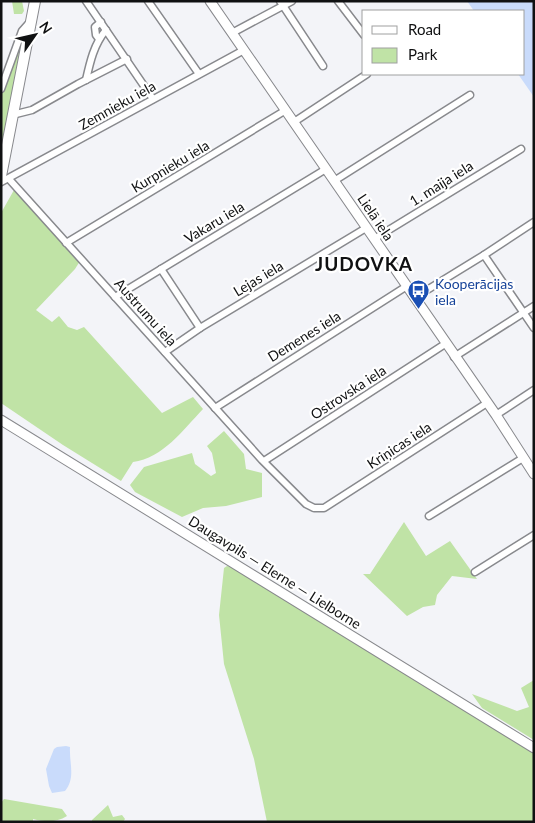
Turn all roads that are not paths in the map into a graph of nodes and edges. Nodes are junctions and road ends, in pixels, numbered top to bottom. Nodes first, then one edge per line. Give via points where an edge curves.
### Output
1 (35, 1) edge
2 (86, 1) edge
3 (148, 1) edge
4 (210, 1) edge
5 (292, 1) edge
6 (338, 1) edge
7 (281, 4) edge
8 (31, 20) junction
9 (101, 22) junction
10 (106, 30) junction
11 (362, 31) edge
12 (232, 32) junction
13 (99, 40) junction
14 (244, 50) junction
15 (127, 59) junction
16 (323, 66) dead end
17 (199, 74) junction
18 (365, 75) edge
19 (86, 80) junction
20 (1, 89) edge
21 (470, 95) dead end
22 (153, 99) junction
23 (286, 110) junction
24 (12, 115) junction
25 (294, 122) junction
26 (521, 149) dead end
27 (326, 169) junction
28 (5, 178) edge
29 (334, 180) junction
30 (1, 182) edge
31 (534, 222) edge
32 (366, 228) junction
33 (374, 239) junction
34 (66, 243) junction
35 (484, 256) junction
36 (161, 269) junction
37 (406, 286) junction
38 (116, 296) junction
39 (414, 298) junction
40 (534, 306) edge
41 (524, 312) junction
42 (200, 328) junction
43 (534, 328) edge
44 (445, 344) junction
45 (166, 352) junction
46 (454, 357) junction
47 (534, 390) edge
48 (487, 404) junction
49 (215, 408) junction
50 (496, 415) junction
51 (1, 420) edge
52 (523, 458) junction
53 (264, 461) junction
54 (533, 473) edge
55 (324, 508) joint
56 (428, 516) dead end
57 (534, 535) edge
58 (475, 572) dead end
59 (534, 748) edge

1 - 8 main road
2 - 9 street
3 - 17 street
4 - 12 main road, Lielā iela
5 - 7 street
6 - 11 street
7 - 12 street
7 - 16 street
8 - 20 street via 22,31
8 - 24 main road
9 - 10 street
9 - 13 street via 95,27
10 - 13 street
10 - 15 street
12 - 14 main road, Lielā iela
13 - 19 street
14 - 17 street, Zemnieku iela
14 - 23 main road, Lielā iela
15 - 19 street
15 - 22 street
17 - 22 street, Zemnieku iela
18 - 25 street
19 - 24 street via 32,110
21 - 29 street
22 - 28 street, Zemnieku iela
23 - 25 main road, Lielā iela
23 - 34 street, Kurpnieku iela
24 - 28 main road
25 - 27 main road, Lielā iela
26 - 33 street, 1. maija iela
27 - 29 main road, Lielā iela
27 - 36 street, Vakaru iela
28 - 30 street, Zemnieku iela
28 - 34 street, Austrumu iela
29 - 32 main road, Lielā iela
31 - 35 street
32 - 33 main road, Lielā iela
32 - 42 street, Lejas iela
33 - 37 main road, Lielā iela
34 - 38 street, Austrumu iela
35 - 39 street
35 - 41 street
36 - 38 street, Vakaru iela
36 - 42 street
37 - 39 main road, Lielā iela
37 - 49 street, Demenes iela
38 - 45 street, Austrumu iela
39 - 44 main road, Lielā iela
40 - 41 street
41 - 43 street
41 - 46 street
42 - 45 street, Lejas iela
44 - 46 main road, Lielā iela
44 - 53 street, Ostrovska iela
45 - 49 street, Austrumu iela
46 - 48 main road, Lielā iela
47 - 50 street
48 - 50 main road, Lielā iela
48 - 55 street, Kriņicas iela
49 - 53 street, Austrumu iela
50 - 52 main road, Lielā iela
51 - 59 main road, Daugavpils — Elerne — Lielborne
52 - 54 main road, Lielā iela
52 - 56 street
53 - 55 street, Austrumu iela via 306,504
57 - 58 street

